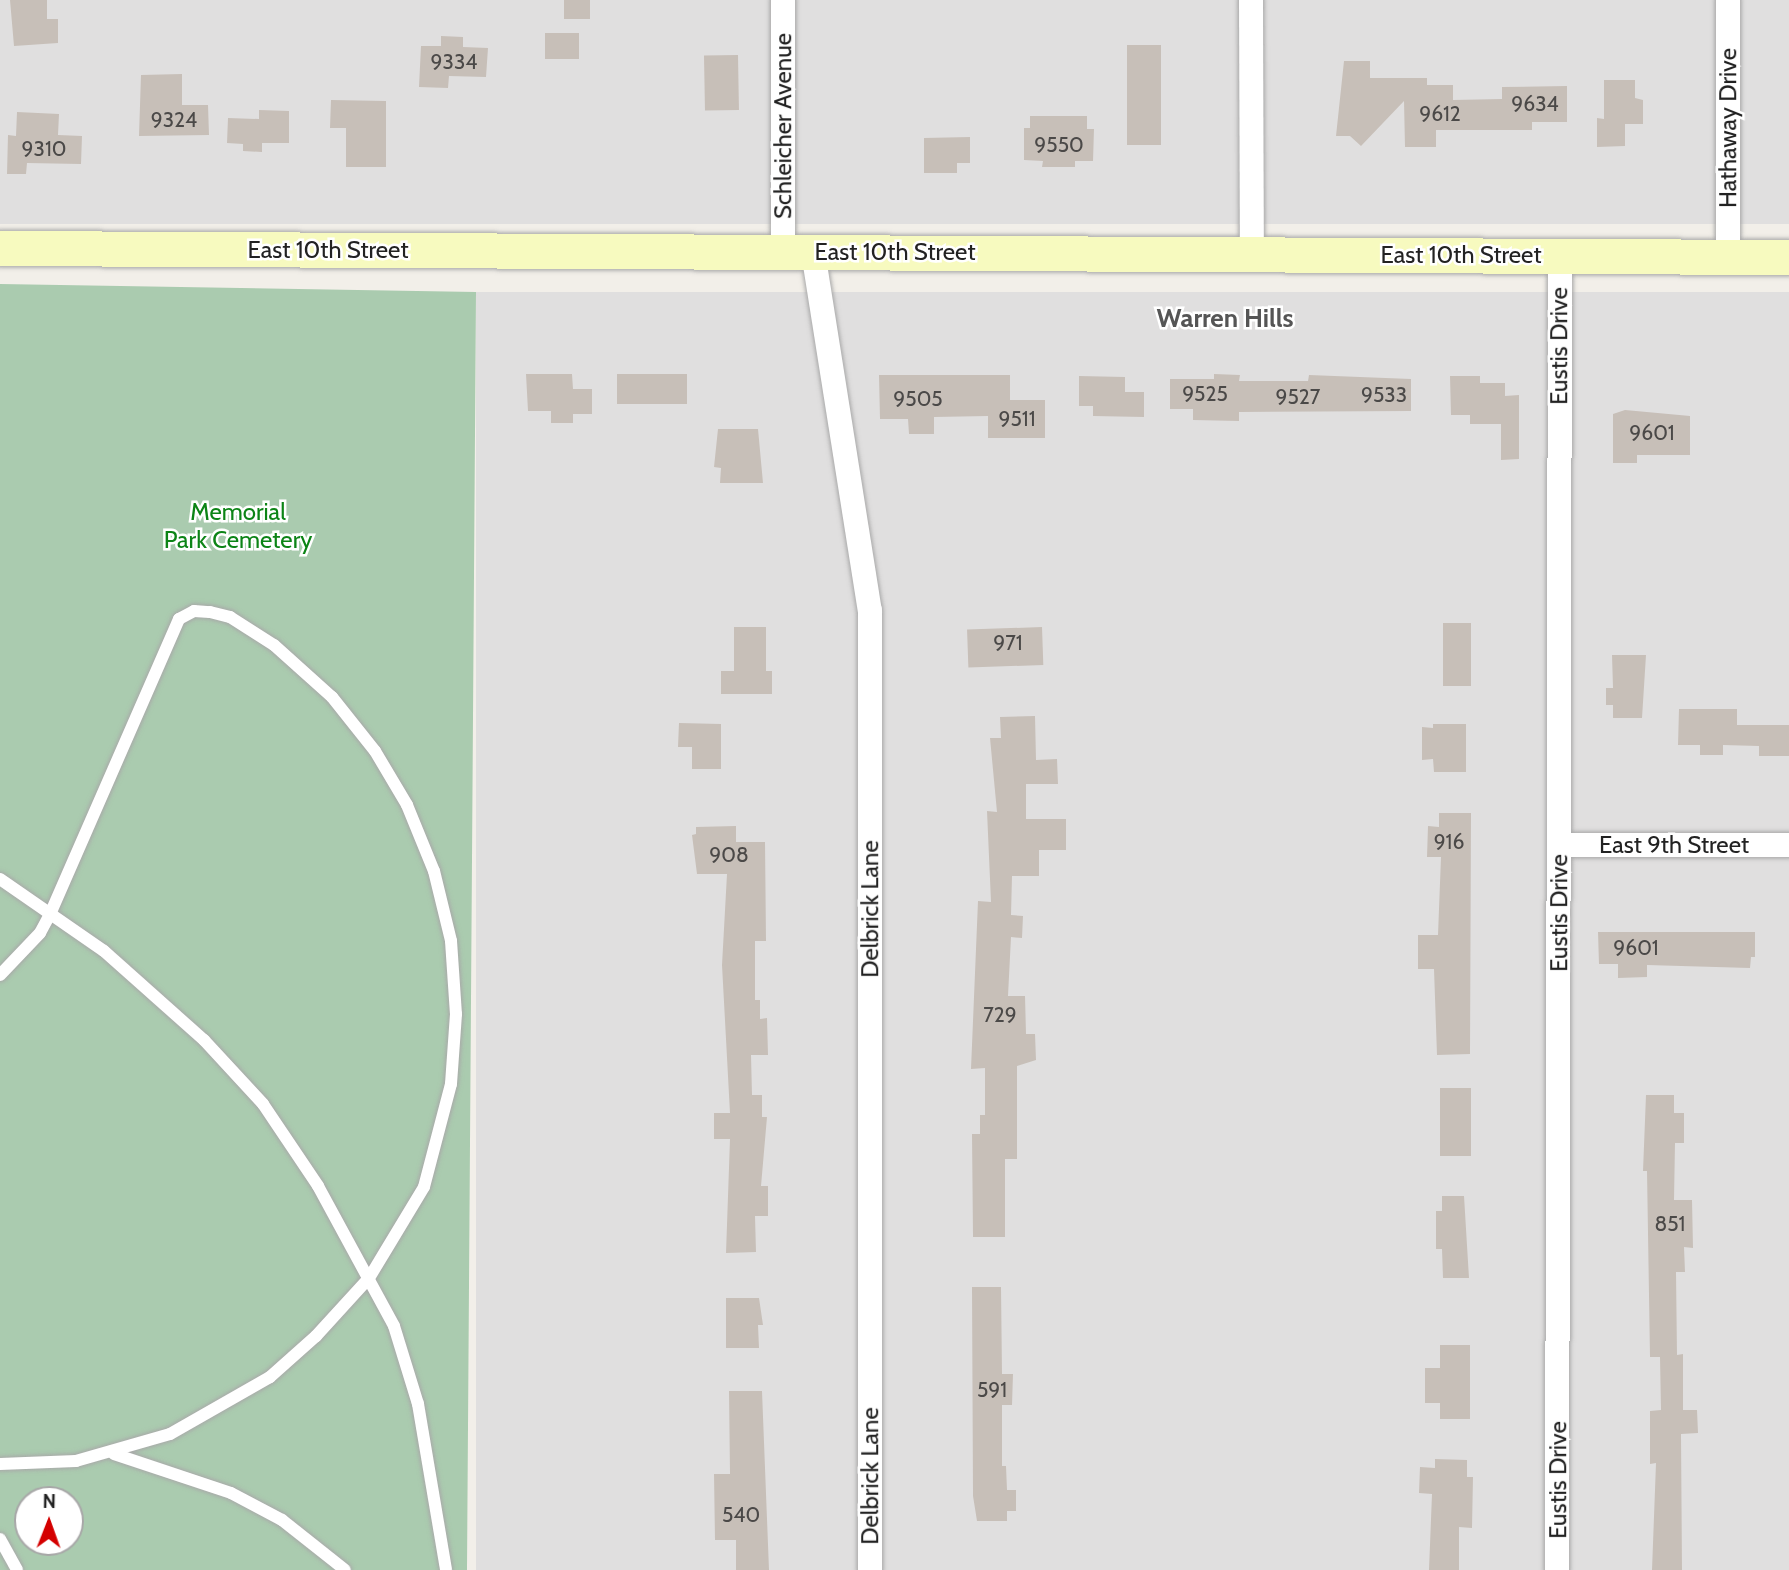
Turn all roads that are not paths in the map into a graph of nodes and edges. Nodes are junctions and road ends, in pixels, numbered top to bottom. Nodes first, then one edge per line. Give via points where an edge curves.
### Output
1 (783, 0) edge
2 (1251, 0) edge
3 (1728, 0) edge
4 (0, 248) edge
5 (798, 252) junction
6 (1252, 254) junction
7 (1560, 256) junction
8 (1728, 256) junction
9 (1789, 257) edge
10 (1559, 845) junction
11 (1789, 845) edge
12 (0, 879) edge
13 (51, 912) junction
14 (0, 975) edge
15 (369, 1278) junction
16 (113, 1454) junction
17 (0, 1464) edge
18 (0, 1539) edge
19 (17, 1570) edge
20 (345, 1570) edge
21 (446, 1570) edge
22 (870, 1570) edge
23 (1558, 1570) edge

1 - 5 street, Schleicher Avenue
2 - 6 street
3 - 8 street, Hathaway Drive
4 - 5 main road, East 10th Street
5 - 6 main road, East 10th Street
5 - 22 street, Delbrick Lane via 870,610
6 - 7 main road, East 10th Street
7 - 8 main road, East 10th Street
7 - 10 street, Eustis Drive
8 - 9 main road, East 10th Street
10 - 11 street, East 9th Street
10 - 23 street, Eustis Drive
12 - 13 lane
13 - 14 lane via 40,933
13 - 15 lane via 104,951 204,1040 263,1104 318,1186
13 - 15 lane via 179,619 194,611 230,617 275,645 332,697 375,751 407,805 434,871 451,941 455,1002 450,1084 427,1176 408,1219
15 - 16 lane via 316,1336 270,1377 170,1434
15 - 21 lane via 394,1326 418,1404
16 - 17 lane via 76,1461
16 - 20 lane via 231,1493 282,1520
18 - 19 lane

